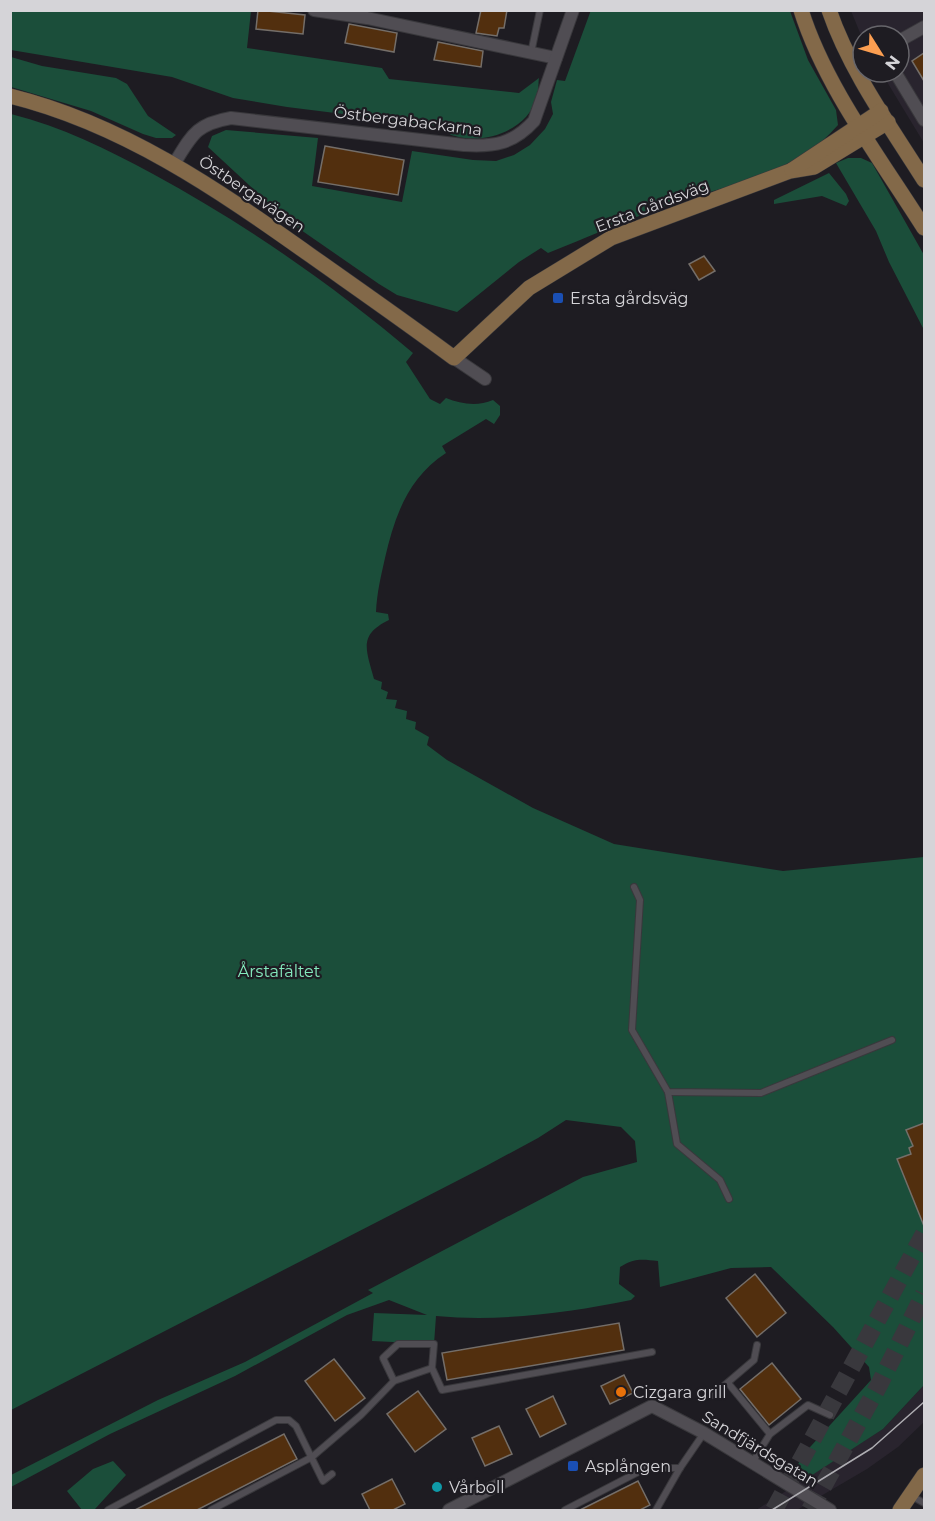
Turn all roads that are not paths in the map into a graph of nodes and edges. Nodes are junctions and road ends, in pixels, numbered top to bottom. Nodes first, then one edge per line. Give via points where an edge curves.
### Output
1 (314, 10) edge
2 (540, 10) edge
3 (573, 10) edge
4 (801, 10) edge
5 (829, 10) edge
6 (367, 14) edge
7 (531, 53) junction
8 (556, 58) junction
9 (902, 84) edge
10 (10, 96) edge
11 (884, 117) junction
12 (924, 120) edge
13 (863, 131) junction
14 (174, 164) junction
15 (924, 180) edge
16 (924, 228) edge
17 (454, 358) junction
18 (485, 379) dead end
19 (634, 887) dead end
20 (892, 1040) dead end
21 (668, 1092) junction
22 (729, 1200) dead end
23 (757, 1346) dead end
24 (652, 1352) dead end
25 (432, 1368) junction
26 (394, 1381) junction
27 (728, 1383) junction
28 (713, 1395) dead end
29 (830, 1415) dead end
30 (704, 1433) junction
31 (770, 1434) junction
32 (312, 1457) junction
33 (752, 1463) junction
34 (680, 1468) junction
35 (332, 1474) dead end
36 (924, 1475) edge
37 (910, 1494) junction
38 (924, 1503) edge
39 (108, 1510) edge
40 (211, 1510) edge
41 (449, 1510) edge
42 (565, 1510) edge
43 (656, 1510) edge
44 (830, 1510) edge
45 (900, 1510) edge

1 - 6 street
2 - 7 lane
3 - 8 street, Östbergabackarna
4 - 13 street via 822,62
5 - 11 street via 837,33
6 - 7 street
7 - 8 street
8 - 14 street, Östbergabackarna via 534,121 510,141 491,147 231,118 195,130
9 - 12 street
10 - 14 street, Östbergavägen via 75,116
11 - 13 street, Ersta Gårdsväg
11 - 15 street
13 - 16 street
13 - 17 street, Ersta Gårdsväg via 790,171 611,238 529,288
14 - 17 street, Östbergavägen via 235,202
17 - 18 street
19 - 21 lane via 640,900 632,1030
20 - 21 lane via 761,1093
21 - 22 lane via 677,1144 720,1180
23 - 27 lane via 754,1360
24 - 25 lane via 442,1390
25 - 26 lane
25 - 26 lane via 434,1344 398,1344 384,1358
26 - 32 lane
27 - 28 lane
27 - 31 lane
29 - 31 lane via 808,1405
30 - 33 street, Sandfjärdsgatan
30 - 34 lane
30 - 41 street, Sandfjärdsgatan via 652,1406
31 - 33 lane
32 - 35 lane via 323,1481
32 - 39 lane via 296,1426 289,1420 276,1420
32 - 40 lane
33 - 44 street, Sandfjärdsgatan
34 - 42 lane via 646,1468
34 - 43 lane
36 - 37 street
37 - 38 lane
37 - 45 street

